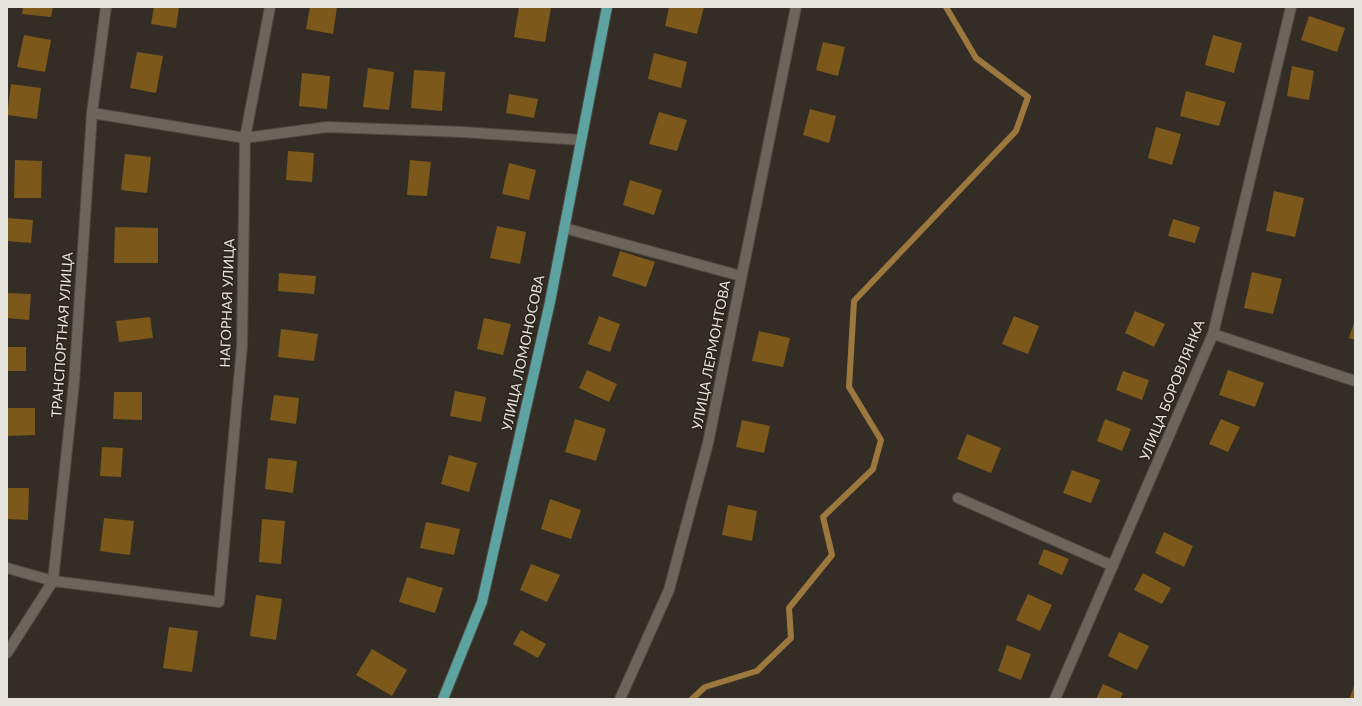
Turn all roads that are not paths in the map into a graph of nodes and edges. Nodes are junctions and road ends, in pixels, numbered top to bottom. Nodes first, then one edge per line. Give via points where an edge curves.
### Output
1 (106, 7) edge
2 (270, 7) edge
3 (607, 7) edge
4 (796, 7) edge
5 (1291, 7) edge
6 (92, 114) junction
7 (245, 138) junction
8 (581, 140) junction
9 (564, 228) junction
10 (741, 276) junction
11 (1213, 334) junction
12 (1355, 381) edge
13 (958, 498) dead end
14 (1113, 566) junction
15 (7, 568) edge
16 (53, 581) junction
17 (7, 653) edge
18 (443, 699) edge
19 (620, 699) edge
20 (1055, 699) edge

1 - 6 street, ТРАНСПОРТНАЯ УЛИЦА
2 - 7 street, НАГОРНАЯ УЛИЦА
3 - 8 main road, УЛИЦА ЛОМОНОСОВА
4 - 10 street, УЛИЦА ЛЕРМОНТОВА
5 - 11 street, УЛИЦА БОРОВЛЯНКА
6 - 7 street
6 - 16 street, ТРАНСПОРТНАЯ УЛИЦА via 74,383
7 - 8 street via 327,127
7 - 16 street, НАГОРНАЯ УЛИЦА via 242,346 218,602
8 - 9 main road, УЛИЦА ЛОМОНОСОВА
9 - 10 street
9 - 18 main road, УЛИЦА ЛОМОНОСОВА via 550,302 482,602
10 - 19 street, УЛИЦА ЛЕРМОНТОВА via 708,443 669,590
11 - 12 street
11 - 14 street, УЛИЦА БОРОВЛЯНКА
13 - 14 street
14 - 20 street, УЛИЦА БОРОВЛЯНКА
15 - 16 street
16 - 17 street, ТРАНСПОРТНАЯ УЛИЦА

